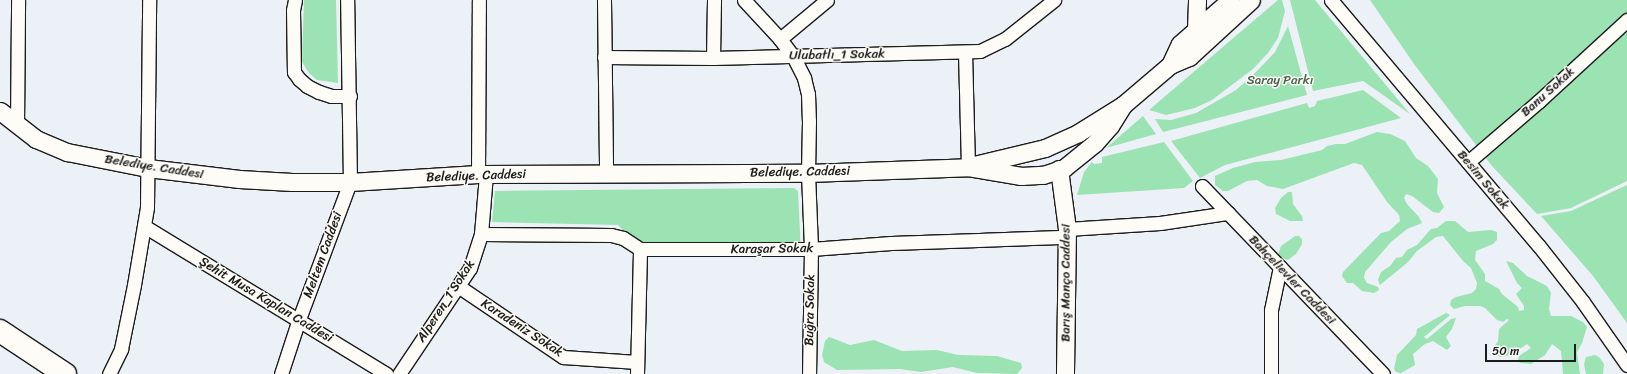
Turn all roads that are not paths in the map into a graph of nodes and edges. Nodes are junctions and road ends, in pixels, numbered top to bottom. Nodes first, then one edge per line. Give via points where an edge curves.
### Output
1 (18, 0) edge
2 (149, 0) edge
3 (295, 0) edge
4 (347, 0) edge
5 (478, 0) edge
6 (604, 0) edge
7 (714, 0) edge
8 (744, 0) edge
9 (827, 0) edge
10 (1052, 0) edge
11 (1197, 0) edge
12 (1251, 0) edge
13 (1331, 0) edge
14 (1228, 4) edge
15 (1627, 20) edge
16 (1196, 30) junction
17 (780, 38) junction
18 (965, 52) junction
19 (793, 56) junction
20 (604, 57) junction
21 (714, 58) junction
22 (1170, 65) junction
23 (350, 96) junction
24 (1123, 105) junction
25 (0, 111) edge
26 (17, 126) junction
27 (1468, 162) junction
28 (968, 167) junction
29 (148, 168) junction
30 (1059, 169) junction
31 (808, 173) junction
32 (482, 174) junction
33 (606, 174) junction
34 (350, 182) junction
35 (1202, 186) dead end
36 (1228, 213) junction
37 (144, 226) junction
38 (1067, 233) junction
39 (481, 234) junction
40 (640, 249) junction
41 (811, 249) junction
42 (1280, 267) junction
43 (458, 286) junction
44 (299, 319) junction
45 (0, 330) edge
46 (1627, 366) edge
47 (637, 368) edge
48 (65, 374) edge
49 (108, 374) edge
50 (281, 374) edge
51 (386, 374) edge
52 (398, 374) edge
53 (809, 374) edge
54 (1065, 374) edge
55 (1271, 374) edge
56 (1383, 374) edge

1 - 26 street
2 - 29 street
3 - 23 street via 294,72 306,86 319,92 331,96
4 - 23 street
5 - 32 street, Alperen_1 Sokak
6 - 20 street
7 - 21 street
8 - 17 street, Buğra Sokak
9 - 17 street
10 - 18 street, Ulubatlı_1 Sokak via 1005,39 980,51
11 - 16 street
12 - 14 street
13 - 27 street, Besim Sokak
14 - 16 street
14 - 22 street via 1189,56
15 - 27 street, Banu Sokak
16 - 22 street via 1180,44
17 - 19 street, Buğra Sokak
18 - 19 street, Ulubatlı_1 Sokak
18 - 28 street
19 - 21 street, Ulubatlı_1 Sokak
19 - 31 street, Buğra Sokak via 804,78 808,94
20 - 21 street, Ulubatlı_1 Sokak
20 - 33 street
22 - 24 street
23 - 34 street
24 - 28 street via 1078,133 1045,148
24 - 30 street via 1095,143
25 - 26 street, Belediye. Caddesi
26 - 29 street, Belediye. Caddesi via 36,139 67,152
27 - 46 street, Besim Sokak via 1554,265
28 - 30 street via 1021,176 1043,176
28 - 31 street, Belediye. Caddesi
29 - 34 street, Belediye. Caddesi via 239,179
29 - 37 street
30 - 38 street, Barış Manço Caddesi
31 - 33 street, Belediye. Caddesi
31 - 41 street, Buğra Sokak
32 - 33 street, Belediye. Caddesi
32 - 34 street, Belediye. Caddesi
32 - 39 street, Alperen_1 Sokak
34 - 44 street, Meltem Caddesi
35 - 36 street, Bahçelievler Caddesi
36 - 38 street, Karaşar Sokak
36 - 42 street, Bahçelievler Caddesi
37 - 44 street, Şehit Musa Kaplan Caddesi
37 - 49 street via 121,349
38 - 41 street, Karaşar Sokak
38 - 54 street, Barış Manço Caddesi
39 - 40 street via 611,235 623,238
39 - 43 street, Alperen_1 Sokak via 470,268
40 - 41 street, Karaşar Sokak
40 - 47 street
41 - 53 street, Buğra Sokak
42 - 55 street via 1271,310
42 - 56 street, Bahçelievler Caddesi
43 - 47 street, Karadeniz Sokak via 563,357
43 - 52 street, Alperen_1 Sokak
44 - 50 street, Meltem Caddesi
44 - 51 street, Şehit Musa Kaplan Caddesi
45 - 48 highway

